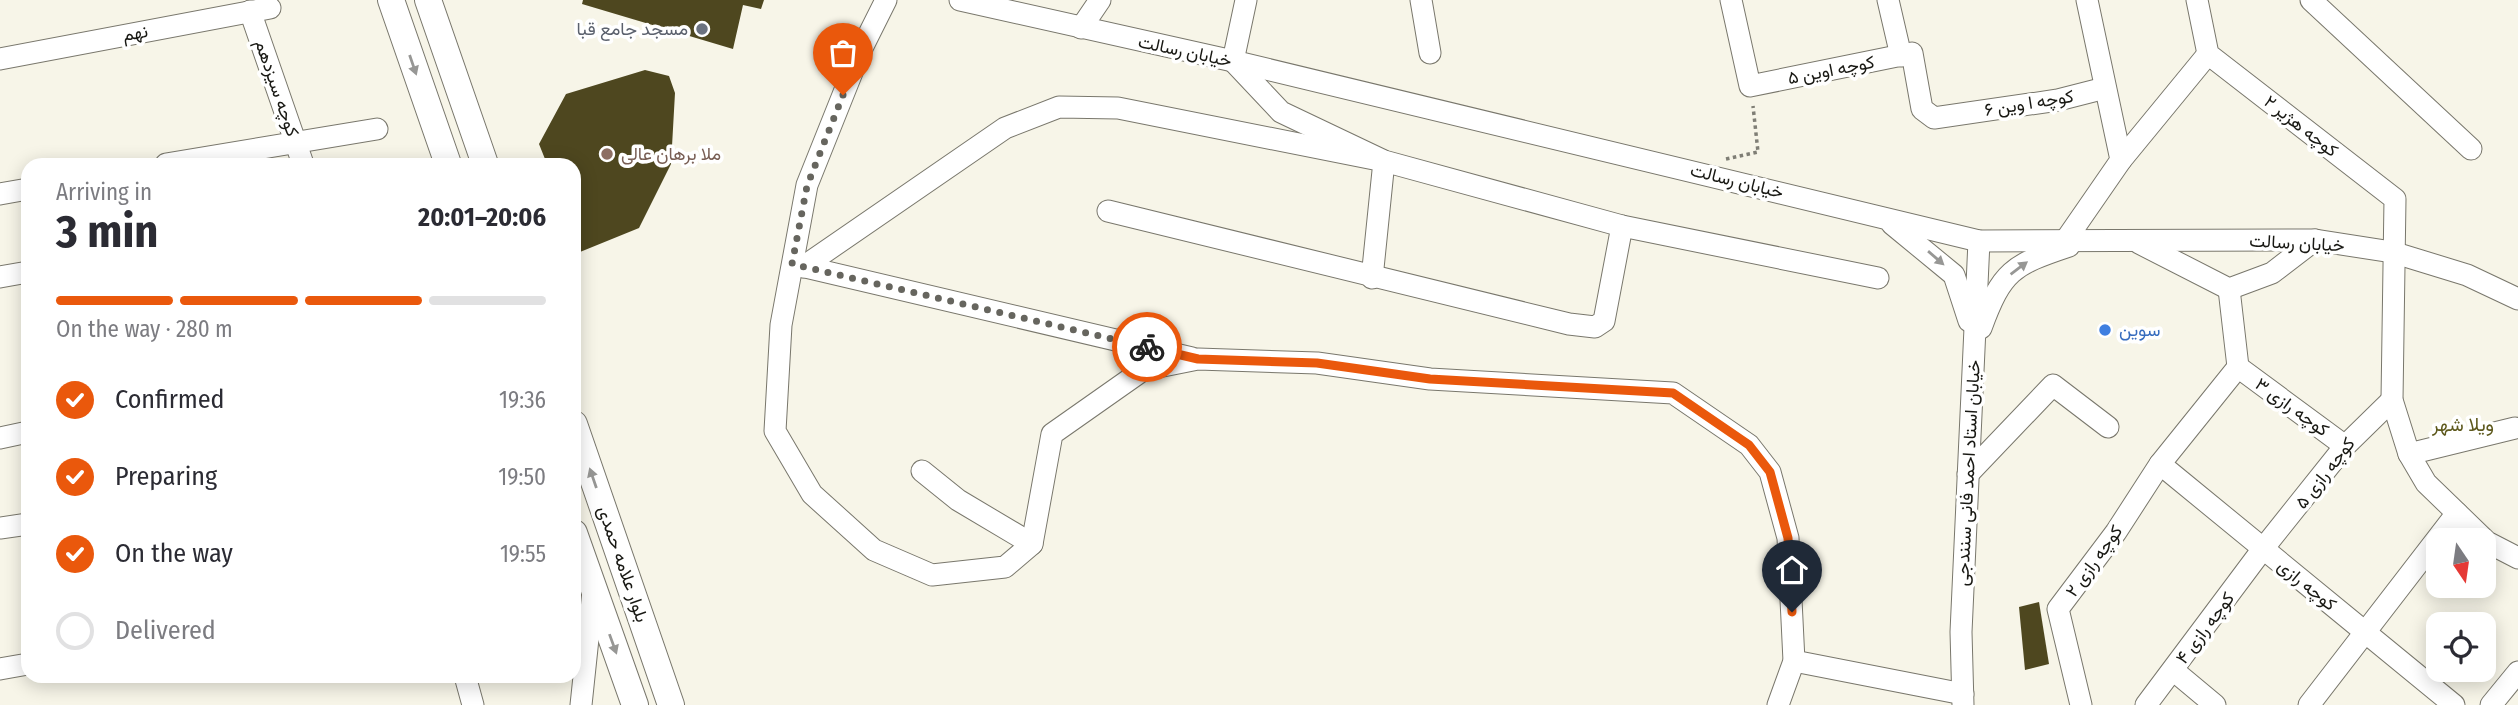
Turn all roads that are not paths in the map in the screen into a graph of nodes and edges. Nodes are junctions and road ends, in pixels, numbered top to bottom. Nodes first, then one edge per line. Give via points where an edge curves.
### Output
1 (391, 0) edge
2 (428, 0) edge
3 (886, 0) edge
4 (960, 0) edge
5 (1100, 0) edge
6 (1246, 0) edge
7 (1731, 0) edge
8 (1888, 0) edge
9 (2087, 0) edge
10 (2197, 0) edge
11 (2311, 0) edge
12 (1426, 1) edge
13 (260, 9) joint
14 (1081, 28) junction
15 (1430, 52) dead end
16 (2208, 54) junction
17 (1906, 55) junction
18 (0, 59) edge
19 (1233, 61) junction
20 (2105, 88) junction
21 (377, 129) dead end
22 (295, 141) junction
23 (2471, 149) dead end
24 (200, 158) edge
25 (301, 158) edge
26 (446, 158) edge
27 (483, 158) edge
28 (2121, 160) junction
29 (1384, 161) junction
30 (21, 190) edge
31 (0, 194) edge
32 (1108, 211) dead end
33 (1881, 217) junction
34 (1622, 226) junction
35 (2315, 240) junction
36 (1979, 241) junction
37 (2076, 241) junction
38 (2134, 241) junction
39 (2392, 252) junction
40 (797, 265) junction
41 (21, 273) edge
42 (0, 277) edge
43 (1372, 278) junction
44 (1878, 278) dead end
45 (2229, 289) junction
46 (2518, 299) edge
47 (1974, 347) junction
48 (1198, 359) junction
49 (2238, 367) junction
50 (2392, 401) junction
51 (2108, 427) dead end
52 (2515, 428) dead end
53 (21, 434) edge
54 (0, 438) edge
55 (581, 444) edge
56 (2345, 446) junction
57 (2409, 454) junction
58 (2160, 464) junction
59 (922, 471) dead end
60 (1968, 474) junction
61 (2457, 513) junction
62 (21, 525) edge
63 (0, 528) edge
64 (1032, 544) junction
65 (2262, 550) junction
66 (581, 554) edge
67 (2518, 558) edge
68 (593, 589) junction
69 (2365, 632) junction
70 (1794, 661) junction
71 (21, 665) edge
72 (0, 669) edge
73 (2173, 670) junction
74 (2518, 672) edge
75 (467, 683) edge
76 (1963, 700) edge
77 (472, 705) edge
78 (581, 705) edge
79 (635, 705) edge
80 (671, 705) edge
81 (1778, 705) edge
82 (2081, 705) edge
83 (2146, 705) edge
84 (2215, 705) edge
85 (2309, 705) edge
86 (2454, 705) edge
87 (2491, 705) edge

1 -> 26 main road
2 - 27 main road
3 - 40 street via 807,186
4 - 14 street, خیابان رسالت
5 - 14 street
6 - 19 street
7 - 17 street, کوچه اوین ۵ via 1750,86
8 - 17 street, کوچه ا وین ۶
9 - 20 street
10 - 16 street
11 - 23 street
12 - 15 street
13 - 18 street, نهم
13 - 22 street, کوچه سیزدهم
14 - 19 street, خیابان رسالت
16 - 28 street
16 - 39 street, کوچه هژیر ۲ via 2395,199
17 - 20 street, کوچه ا وین ۶ via 1922,109 1934,118 2058,100
19 - 29 street via 1281,112
19 - 33 street, خیابان رسالت
20 - 28 street
21 - 22 street
22 - 24 street
22 - 25 street, کوچه سیزدهم
28 - 37 street
29 - 34 street
29 - 40 street via 1118,108 1059,107 1005,128
29 - 43 street
30 - 31 street
32 - 43 street
33 - 36 street, خیابان رسالت
33 -> 47 street via 1954,275
34 - 43 street via 1604,321 1595,327
34 - 44 street
35 - 38 street, خیابان رسالت
35 - 39 street, خیابان رسالت
35 - 45 street via 2272,273
36 - 37 street, خیابان رسالت
36 - 47 street, خیابان استاد احمد فانی سنندجی
37 - 38 street, خیابان رسالت
47 -> 37 street via 2000,282 2031,259
38 - 45 street
39 - 46 street, خیابان رسالت via 2467,275
39 - 50 street
40 - 48 street
40 - 64 street via 781,326 775,431 812,494 874,550 932,575 1005,567
41 - 42 street
45 - 49 street
47 - 60 street, خیابان استاد احمد فانی سنندجی
48 - 64 street via 1143,370 1052,434
48 - 70 street via 1317,363 1430,379 1673,393 1749,445 1770,472 1788,538
49 - 56 street, کوچه رازی ۳
49 - 58 street, کوچه رازی ۳
50 - 56 street, کوچه رازی ۵
50 - 57 street
51 - 60 street via 2053,385
52 - 57 street
53 - 54 street
80 -> 55 main road, بلوار علامه حمدی
56 - 65 street, کوچه رازی ۵
57 - 61 street via 2426,483
58 - 65 street, کوچه رازی
58 - 82 street, کوچه رازی ۲ via 2058,608
59 - 64 street via 958,500
60 - 76 street, خیابان استاد احمد فانی سنندجی via 1961,632
61 - 67 street via 2487,542
61 - 69 street
62 - 63 street
65 - 69 street, کوچه رازی
65 - 73 street, کوچه رازی ۴
66 - 68 main road, بلوار علامه حمدی
68 - 78 street
68 -> 79 main road, بلوار علامه حمدی
69 - 85 street
69 - 86 street, کوچه رازی
70 - 76 street
70 - 81 street
71 - 72 street
73 - 83 street, کوچه رازی ۴
73 - 84 street
74 - 87 street
75 - 77 street

